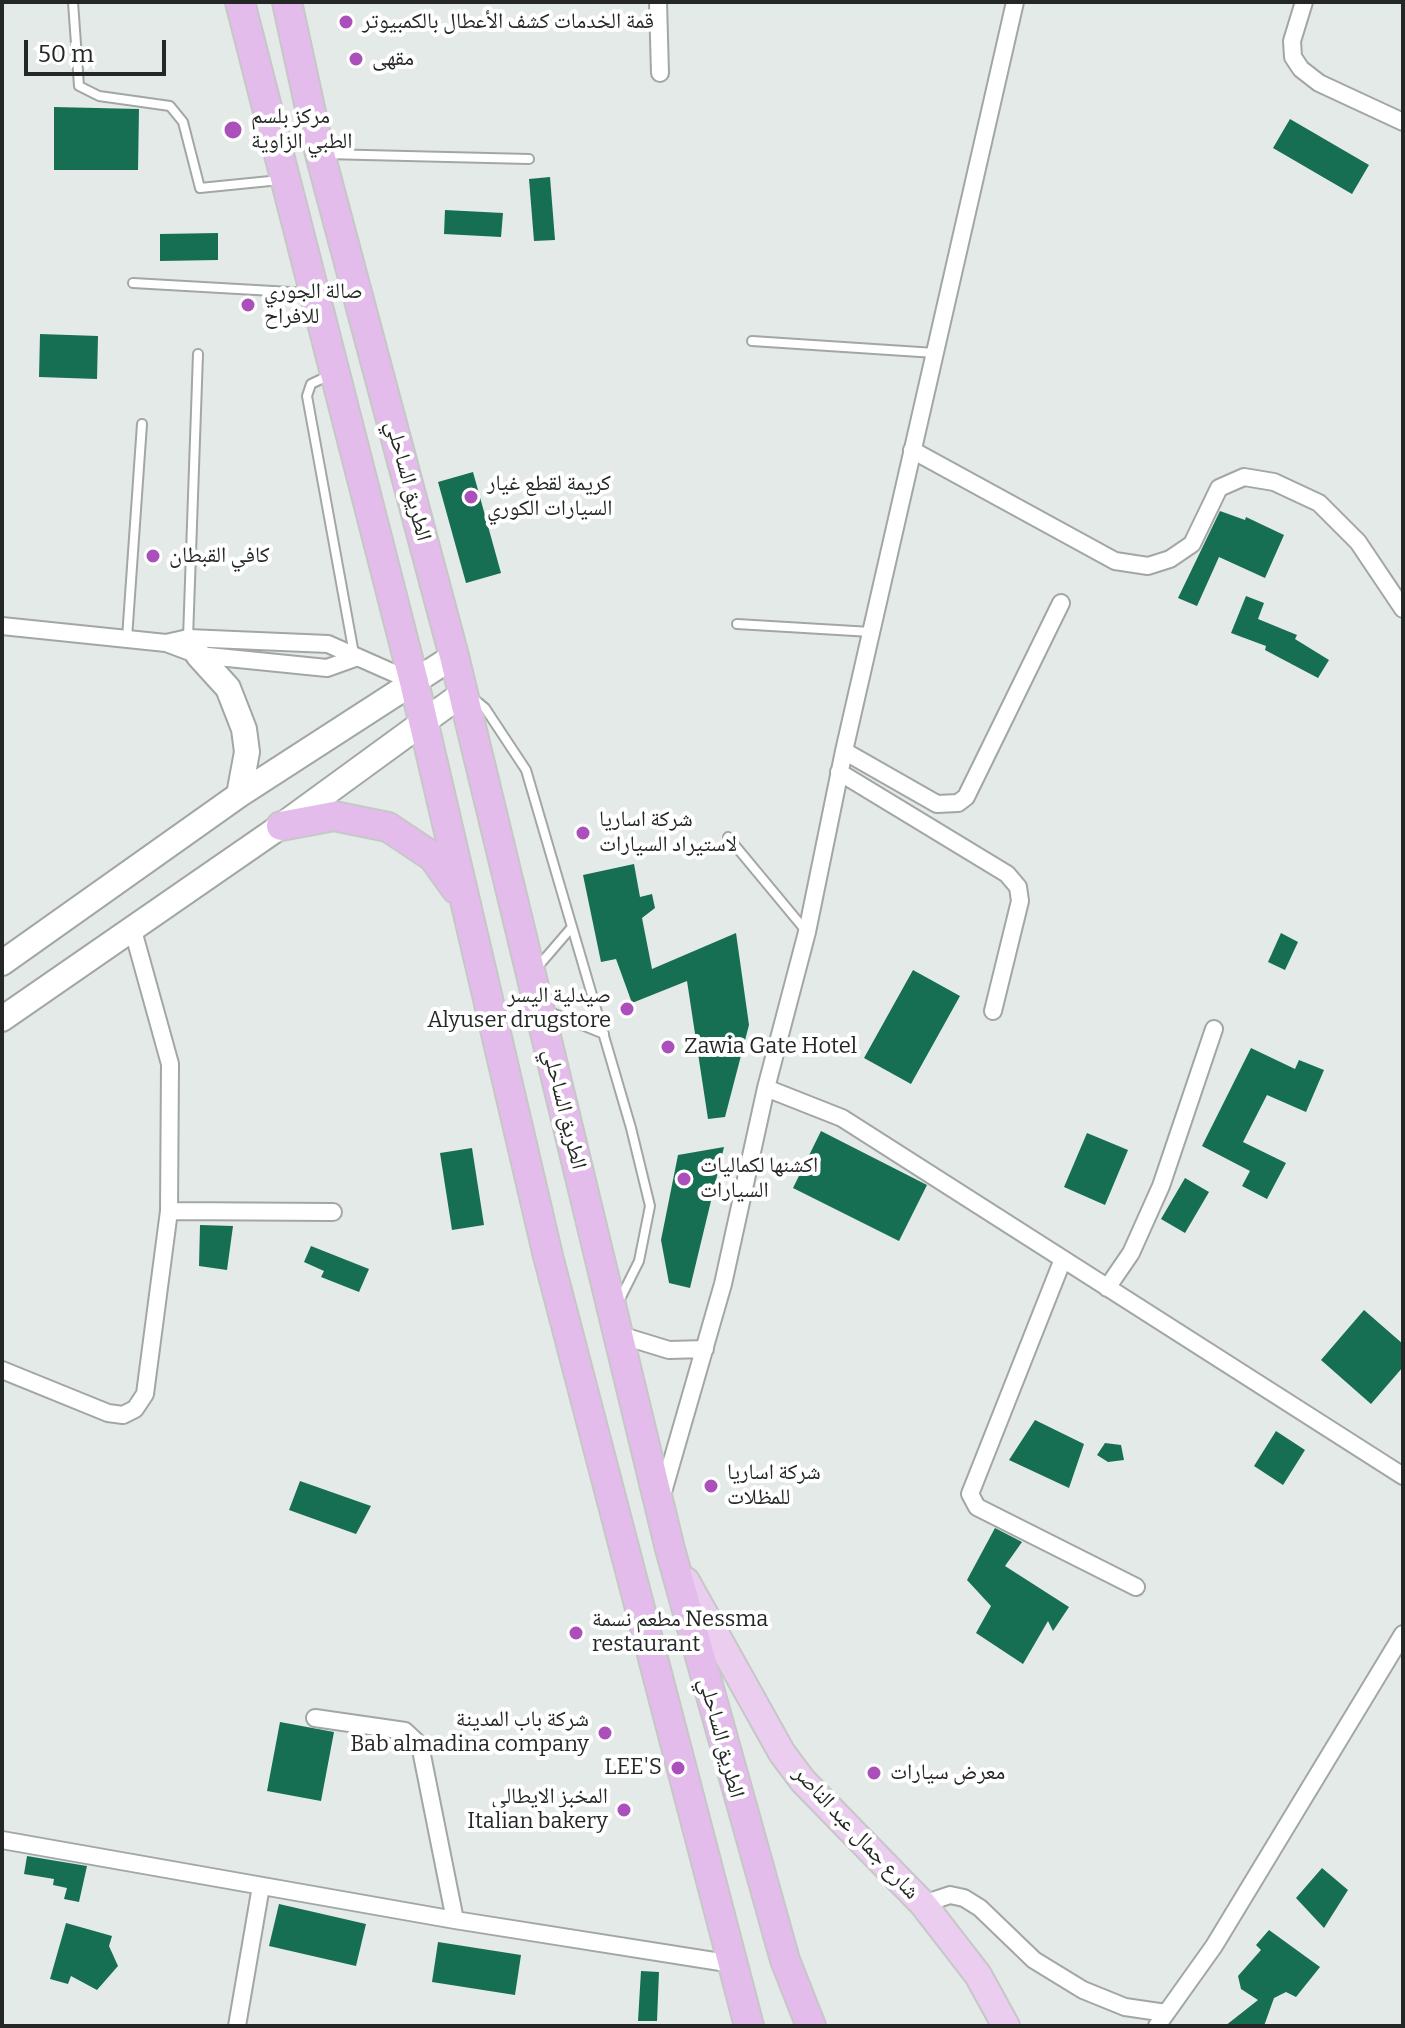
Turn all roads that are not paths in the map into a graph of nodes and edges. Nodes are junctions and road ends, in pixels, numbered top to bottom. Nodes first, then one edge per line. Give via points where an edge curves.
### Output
1 (73, 2) edge
2 (240, 2) edge
3 (287, 2) edge
4 (658, 2) edge
5 (1015, 2) edge
6 (1304, 2) edge
7 (660, 73) dead end
8 (1403, 122) edge
9 (320, 154) junction
10 (529, 159) dead end
11 (285, 180) junction
12 (133, 283) dead end
13 (314, 293) junction
14 (752, 341) dead end
15 (935, 353) junction
16 (198, 354) dead end
17 (336, 372) junction
18 (142, 424) dead end
19 (912, 450) junction
20 (1061, 603) dead end
21 (1403, 609) edge
22 (737, 624) dead end
23 (2, 626) edge
24 (871, 632) junction
25 (127, 639) junction
26 (193, 646) junction
27 (454, 656) junction
28 (355, 658) junction
29 (414, 682) junction
30 (462, 694) junction
31 (422, 724) junction
32 (844, 751) junction
33 (839, 772) junction
34 (239, 795) junction
35 (281, 826) junction
36 (728, 837) dead end
37 (464, 902) junction
38 (132, 927) junction
39 (572, 927) junction
40 (807, 932) junction
41 (2, 963) edge
42 (530, 977) junction
43 (539, 1008) junction
44 (993, 1011) dead end
45 (2, 1019) edge
46 (1214, 1029) dead end
47 (604, 1034) junction
48 (766, 1088) junction
49 (169, 1211) junction
50 (333, 1212) dead end
51 (1063, 1259) junction
52 (1107, 1288) junction
53 (617, 1322) junction
54 (705, 1349) junction
55 (2, 1370) edge
56 (1403, 1476) edge
57 (661, 1501) junction
58 (670, 1549) junction
59 (1136, 1587) dead end
60 (1403, 1634) edge
61 (315, 1718) dead end
62 (2, 1840) edge
63 (261, 1886) junction
64 (923, 1904) junction
65 (455, 1920) junction
66 (733, 1964) junction
67 (1161, 2020) edge
68 (237, 2026) edge
69 (749, 2026) edge
70 (811, 2026) edge
71 (1006, 2026) edge

1 - 11 lane via 79,86 99,96 170,106 183,122 200,188
2 - 11 highway, الطريق الساحلي
3 - 9 highway, الطريق الساحلي
4 - 7 street
5 - 15 street
6 - 8 street via 1292,41 1301,69 1319,83
9 - 10 lane
9 - 27 highway, الطريق الساحلي
11 - 13 highway, الطريق الساحلي
12 - 13 lane
13 - 17 highway, الطريق الساحلي
14 - 15 lane
15 - 19 street
16 - 26 lane
17 - 28 lane via 311,384 307,396
17 - 29 highway, الطريق الساحلي
18 - 25 lane
19 - 21 street via 1115,561 1148,566 1192,544 1219,488 1244,477 1274,482 1319,503 1358,542
19 - 24 street
20 - 32 street via 966,797 958,803 937,804
22 - 24 lane
23 - 25 street
24 - 32 street
25 - 26 street
26 - 28 street via 328,644
26 - 28 street via 327,668
26 - 34 main road via 228,688 244,729 247,752
27 - 29 main road
27 - 30 highway, الطريق الساحلي
28 - 29 street
29 - 31 highway, الطريق الساحلي
29 - 34 main road
30 - 31 main road
30 - 39 lane via 485,708 526,770
30 - 42 highway, الطريق الساحلي
31 - 35 main road
31 - 37 highway, الطريق الساحلي
32 - 33 street
33 - 40 street
33 - 44 street via 1007,874 1018,887 1020,901
34 - 41 main road
35 - 37 highway via 334,816 388,827 433,857
35 - 38 main road
36 - 40 lane
37 - 66 highway, الطريق الساحلي via 627,1571
38 - 45 main road
38 - 49 street via 170,1064
39 - 42 lane
39 - 47 lane
40 - 48 street
42 - 43 highway, الطريق الساحلي
43 - 47 lane
43 - 53 highway, الطريق الساحلي
46 - 52 street via 1161,1186 1131,1253
47 - 53 lane via 650,1206 639,1261
48 - 51 street via 842,1118
48 - 54 street
49 - 50 street
49 - 55 street via 145,1394 135,1409 123,1415 108,1413
51 - 52 street
51 - 59 street via 970,1494 977,1507
52 - 56 street
53 - 54 street via 669,1350
53 - 57 highway, الطريق الساحلي
54 - 57 street
57 - 58 highway, الطريق الساحلي
58 - 64 main road, شارع جمال عبد الناصر via 782,1753
58 - 70 highway, الطريق الساحلي via 785,1960
60 - 67 street via 1214,1946
61 - 65 street via 405,1731 420,1745
62 - 63 street
63 - 65 street
63 - 68 street
64 - 67 street via 950,1895 964,1898 1034,1960 1083,1990
64 - 71 main road, شارع جمال عبد الناصر via 978,1975
65 - 66 street
66 - 69 highway, الطريق الساحلي

